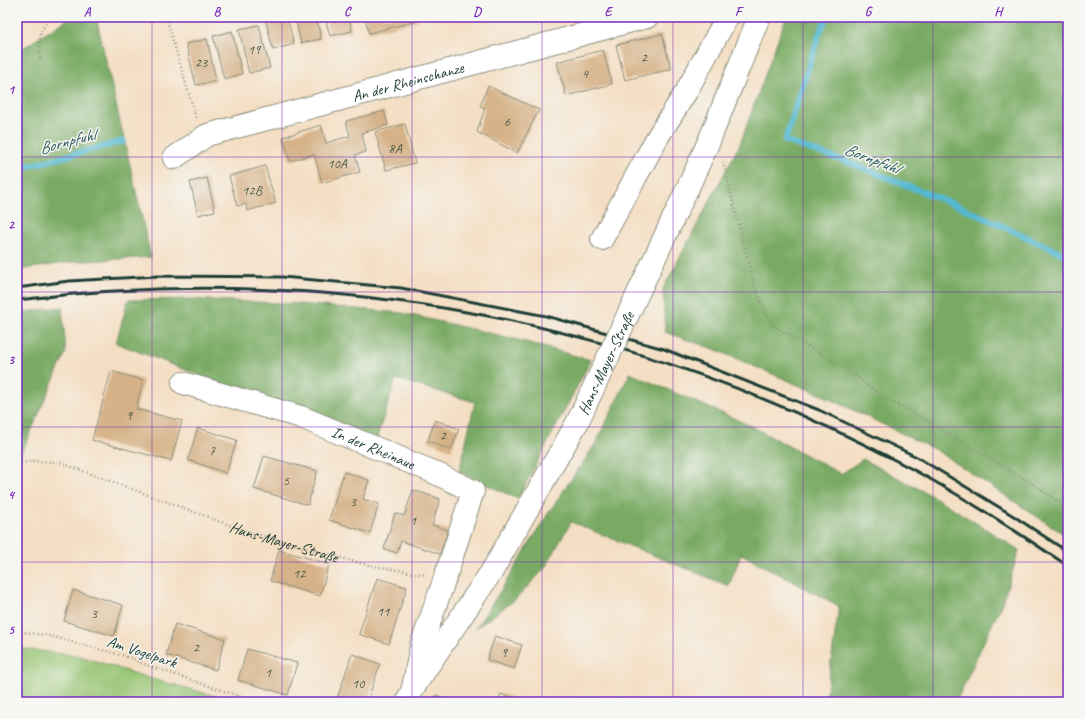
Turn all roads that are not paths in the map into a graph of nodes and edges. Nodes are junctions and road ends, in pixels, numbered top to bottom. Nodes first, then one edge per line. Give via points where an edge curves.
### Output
1 (647, 17) edge
2 (727, 17) edge
3 (759, 17) edge
4 (174, 158) dead end
5 (602, 239) dead end
6 (183, 383) dead end
7 (445, 578) joint
8 (410, 695) edge

1 - 4 street, An der Rheinschanze via 207,136
2 - 5 street
3 - 8 street, Hans-Mayer-Straße, bridge via 709,141 577,422 492,571
6 - 7 street, In der Rheinaue via 301,417 474,491
7 - 8 street, Hans-Mayer-Straße via 421,646

